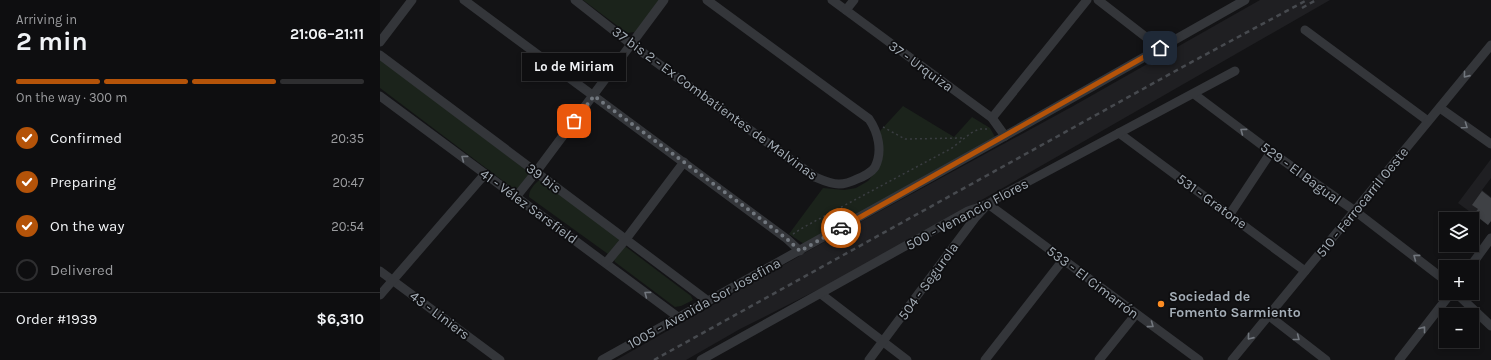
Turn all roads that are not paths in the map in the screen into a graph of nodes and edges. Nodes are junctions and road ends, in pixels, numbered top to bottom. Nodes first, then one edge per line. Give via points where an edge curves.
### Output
1 (412, 0) edge
2 (464, 0) edge
3 (575, 0) edge
4 (664, 0) edge
5 (707, 0) edge
6 (832, 0) edge
7 (854, 0) edge
8 (1087, 0) edge
9 (1245, 0) edge
10 (1101, 1) edge
11 (846, 10) junction
12 (1305, 30) dead end
13 (380, 42) edge
14 (631, 44) junction
15 (1491, 45) edge
16 (1160, 48) junction
17 (380, 55) edge
18 (1235, 71) dead end
19 (1194, 94) junction
20 (380, 96) edge
21 (594, 96) junction
22 (1440, 108) junction
23 (992, 118) junction
24 (1428, 121) junction
25 (1002, 133) junction
26 (1119, 133) junction
27 (1491, 144) edge
28 (1271, 152) junction
29 (684, 162) junction
30 (536, 172) junction
31 (485, 174) junction
32 (516, 197) junction
33 (988, 204) junction
34 (1355, 211) junction
35 (1230, 214) junction
36 (1491, 238) edge
37 (626, 239) junction
38 (800, 251) junction
39 (1063, 260) junction
40 (1475, 260) edge
41 (606, 263) junction
42 (380, 270) edge
43 (1305, 271) junction
44 (1439, 276) edge
45 (393, 280) junction
46 (821, 294) junction
47 (380, 295) edge
48 (1446, 300) edge
49 (1463, 300) edge
50 (708, 301) junction
51 (1136, 314) junction
52 (1268, 315) junction
53 (678, 317) junction
54 (1491, 326) edge
55 (883, 342) junction
56 (500, 360) edge
57 (602, 360) edge
58 (701, 360) edge
59 (869, 360) edge
60 (907, 360) edge
61 (985, 360) edge
62 (1100, 360) edge
63 (1199, 360) edge
64 (1232, 360) edge
65 (1326, 360) edge
66 (1399, 360) edge

1 - 13 street
2 - 21 street
3 - 14 street, 37 bis 2 - Ex Combatientes de Malvinas
4 - 14 street
5 - 14 street, 37 bis 2 - Ex Combatientes de Malvinas via 869,119 878,140 874,168 850,183 838,184 815,178
6 - 11 street, 37 - Urquiza
7 - 11 street
8 - 23 street
9 - 16 street, 1005 - Avenida Sor Josefina
10 - 16 street
11 - 23 street, 37 - Urquiza
12 - 24 street
14 - 21 street
15 -> 22 street, 510 - Ferrocarril Oeste
16 - 25 street, 1005 - Avenida Sor Josefina
17 - 30 street, 39 bis
18 - 19 street, 500 - Venancio Flores
19 - 26 street, 500 - Venancio Flores
28 -> 19 street, 529 - El Bagual
31 -> 20 street, 41 - Vélez Sarsfield
21 - 29 street
21 - 30 street
22 - 24 street, 510 - Ferrocarril Oeste
22 -> 27 street
23 - 25 street, 37 - Urquiza
24 - 34 street, 510 - Ferrocarril Oeste
25 - 38 street, 1005 - Avenida Sor Josefina
26 - 33 street, 500 - Venancio Flores
26 - 35 street, 531 - Gratone
28 - 34 street, 529 - El Bagual
28 - 35 street
29 - 37 street
29 - 38 street
30 - 32 street
30 - 37 street, 39 bis
31 - 32 street, 41 - Vélez Sarsfield
31 - 45 street
32 - 41 street, 41 - Vélez Sarsfield
33 - 39 street, 533 - El Cimarrón
33 - 46 street, 500 - Venancio Flores via 968,211
33 - 55 street, 504 - Segurola
34 - 43 street, 510 - Ferrocarril Oeste
44 -> 34 street, 529 - El Bagual
35 - 43 street, 531 - Gratone
36 - 40 street
37 - 41 street
37 - 50 street, 39 bis
38 - 50 street, 1005 - Avenida Sor Josefina
39 - 51 street, 533 - El Cimarrón
39 - 61 street
53 -> 41 street, 41 - Vélez Sarsfield
42 - 45 street, 43 - Liniers
43 - 52 street, 510 - Ferrocarril Oeste
45 - 47 street
45 - 56 street, 43 - Liniers
46 - 55 street
46 - 58 street, 500 - Venancio Flores
66 -> 48 street
49 - 54 street
50 - 53 street, 1005 - Avenida Sor Josefina
51 - 62 street
51 -> 63 street, 533 - El Cimarrón
52 -> 64 street, 510 - Ferrocarril Oeste
52 -> 65 street
53 - 57 street, 1005 - Avenida Sor Josefina
55 - 59 street, 504 - Segurola
55 - 60 street

